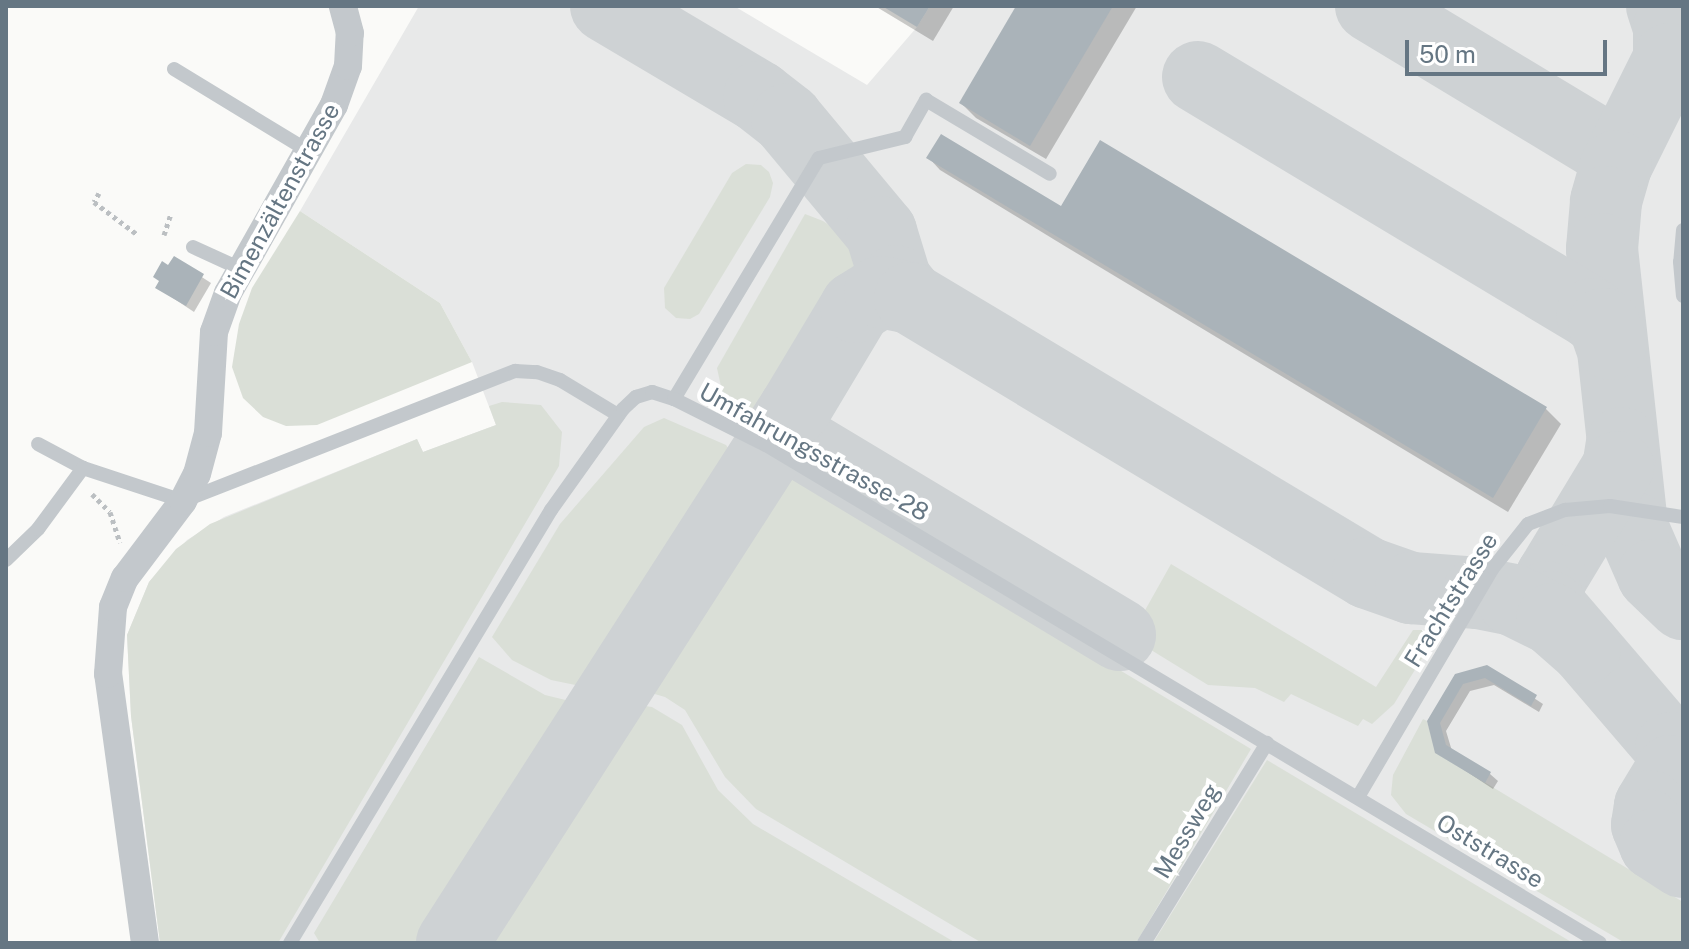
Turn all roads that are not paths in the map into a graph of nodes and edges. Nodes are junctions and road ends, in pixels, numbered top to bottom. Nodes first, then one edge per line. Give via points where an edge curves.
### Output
1 (343, 6) edge
2 (174, 69) dead end
3 (310, 152) junction
4 (1050, 174) dead end
5 (1683, 230) edge
6 (193, 247) dead end
7 (241, 269) junction
8 (1683, 296) edge
9 (674, 399) junction
10 (618, 415) junction
11 (38, 444) dead end
12 (79, 474) junction
13 (183, 501) junction
14 (1683, 517) edge
15 (6, 560) edge
16 (1267, 743) junction
17 (1358, 797) junction
18 (145, 943) edge
19 (290, 943) edge
20 (1144, 943) edge
21 (1600, 943) edge

1 - 3 street, Bimenzältenstrasse via 350,33 348,66
2 - 3 lane
3 - 7 street, Bimenzältenstrasse
4 - 9 lane via 926,100 905,137 819,158
5 - 8 lane
6 - 7 lane
7 - 13 street, Bimenzältenstrasse via 214,332 208,433
9 - 10 lane, Umfahrungsstrasse-28 via 644,394
9 - 16 lane, Umfahrungsstrasse-28 via 766,445
10 - 13 lane via 560,380 515,371
10 - 19 lane, Umfahrungsstrasse-28 via 551,510
11 - 12 lane
12 - 13 lane
12 - 15 lane via 38,529
13 - 18 street, Bimenzältenstrasse via 125,578 113,607 108,674
14 - 17 lane, Frachtstrasse via 1610,506 1565,510 1528,524 1493,568
16 - 17 lane, Umfahrungsstrasse-28
16 - 20 lane, Messweg
17 - 21 lane, Oststrasse

